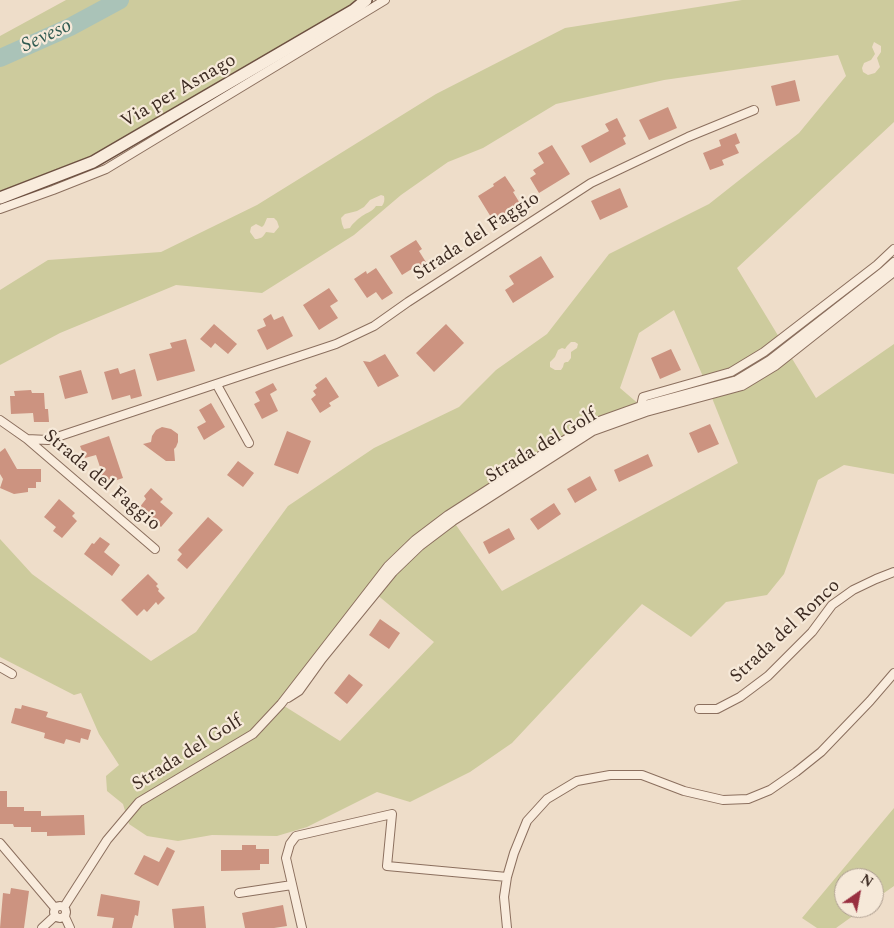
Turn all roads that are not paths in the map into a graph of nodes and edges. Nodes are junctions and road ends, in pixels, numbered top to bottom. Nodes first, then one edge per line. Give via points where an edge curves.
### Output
1 (366, 0) edge
2 (385, 0) edge
3 (754, 110) dead end
4 (0, 198) edge
5 (0, 209) edge
6 (894, 249) edge
7 (894, 262) edge
8 (894, 272) edge
9 (217, 385) junction
10 (641, 406) junction
11 (0, 420) edge
12 (27, 439) junction
13 (249, 442) dead end
14 (155, 548) dead end
15 (894, 572) edge
16 (0, 668) edge
17 (894, 673) edge
18 (12, 674) dead end
19 (281, 704) junction
20 (699, 709) dead end
21 (0, 843) edge
22 (507, 877) junction
23 (292, 885) junction
24 (239, 893) dead end
25 (64, 907) junction
26 (55, 912) junction
27 (65, 917) junction
28 (42, 928) edge
29 (70, 928) edge
30 (302, 928) edge
31 (507, 928) edge

1 - 4 street, Via per Asnago via 93,162
2 - 5 street via 106,169
3 - 9 street, Strada del Faggio via 688,136 591,183 374,326 336,344
6 - 10 street, Strada del Golf via 764,352 731,372 644,397
7 - 10 street, Strada del Golf via 770,360 737,380
8 - 19 street, Strada del Golf via 775,366 742,386 646,412 593,431 453,521 393,572 299,691
9 - 12 street, Strada del Faggio via 48,440
9 - 13 street
10 - 19 street, Strada del Golf via 588,425 448,515 415,540 388,566
11 - 12 street, Strada del Faggio
12 - 14 street, Strada del Faggio
15 - 20 street, Strada del Ronco via 853,590 832,605 812,632 768,676 740,697 718,709
16 - 18 street
17 - 22 street via 821,752 770,790 748,799 724,800 642,775 610,775 577,781 547,799 527,822
19 - 25 street, Strada del Golf via 253,734 139,802 107,840
21 - 26 street
22 - 23 street via 387,866 392,814 296,836 286,858
22 - 31 street via 504,897
23 - 24 street
23 - 30 street
25 - 26 street via 59,906
25 - 27 street
26 - 27 street via 56,917
26 - 28 street
27 - 29 street

